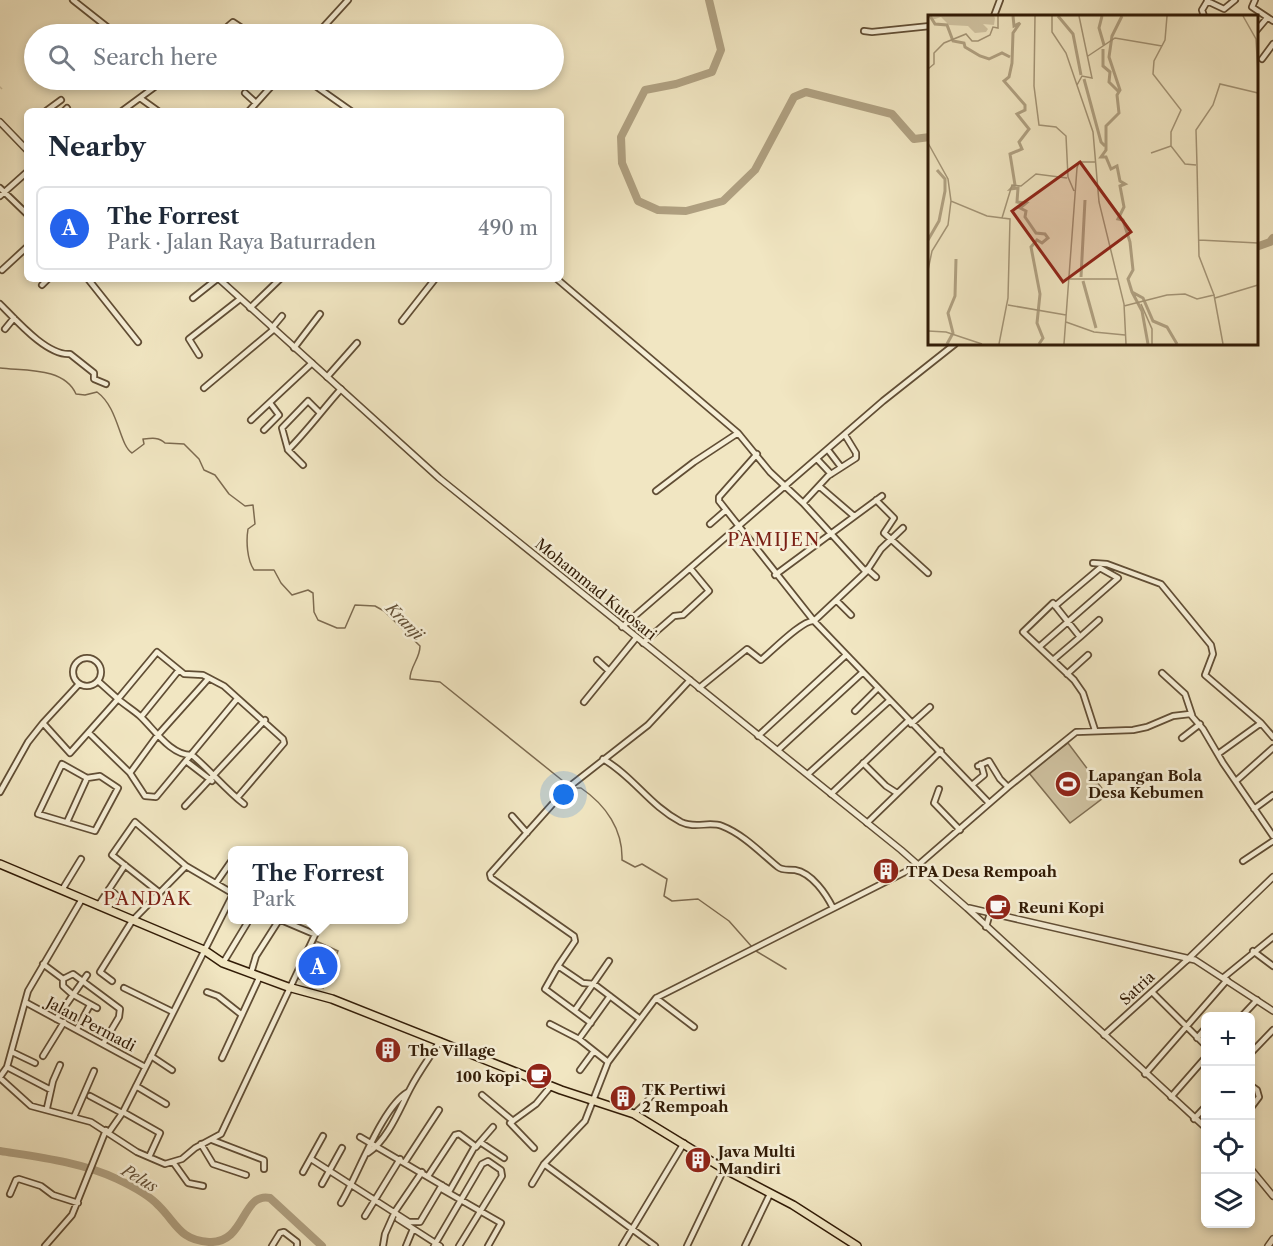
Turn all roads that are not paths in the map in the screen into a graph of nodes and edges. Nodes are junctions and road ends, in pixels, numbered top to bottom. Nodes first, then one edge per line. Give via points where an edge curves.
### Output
1 (73, 0) edge
2 (348, 0) edge
3 (1000, 0) edge
4 (1234, 0) edge
5 (1255, 0) edge
6 (1208, 1) edge
7 (994, 15) edge
8 (1204, 15) edge
9 (1267, 18) junction
10 (1273, 21) edge
11 (103, 24) edge
12 (326, 24) edge
13 (928, 26) edge
14 (1258, 29) edge
15 (864, 30) dead end
16 (1273, 45) edge
17 (1262, 59) dead end
18 (149, 90) edge
19 (268, 90) edge
20 (321, 90) edge
21 (245, 93) dead end
22 (140, 98) junction
23 (61, 100) dead end
24 (256, 103) junction
25 (340, 104) junction
26 (50, 108) edge
27 (126, 108) edge
28 (154, 108) edge
29 (252, 108) edge
30 (339, 108) edge
31 (346, 108) edge
32 (0, 122) edge
33 (24, 147) edge
34 (24, 174) edge
35 (1, 192) edge
36 (24, 211) edge
37 (24, 250) edge
38 (2, 270) dead end
39 (45, 282) edge
40 (90, 282) edge
41 (214, 282) edge
42 (221, 282) edge
43 (277, 282) edge
44 (433, 282) edge
45 (561, 282) edge
46 (42, 285) dead end
47 (193, 298) dead end
48 (240, 298) junction
49 (0, 304) edge
50 (250, 308) junction
51 (321, 314) dead end
52 (282, 316) dead end
53 (14, 318) junction
54 (402, 321) dead end
55 (5, 329) dead end
56 (273, 329) junction
57 (138, 342) dead end
58 (357, 343) dead end
59 (954, 345) edge
60 (294, 348) junction
61 (199, 355) dead end
62 (312, 363) junction
63 (327, 377) junction
64 (106, 384) dead end
65 (204, 388) dead end
66 (341, 390) junction
67 (270, 403) junction
68 (320, 413) junction
69 (251, 420) dead end
70 (264, 430) dead end
71 (738, 433) junction
72 (845, 435) junction
73 (288, 450) junction
74 (828, 450) junction
75 (757, 453) junction
76 (817, 459) junction
77 (303, 465) dead end
78 (841, 467) junction
79 (831, 474) junction
80 (785, 486) junction
81 (819, 486) junction
82 (656, 491) dead end
83 (882, 496) dead end
84 (876, 500) junction
85 (803, 503) junction
86 (726, 510) junction
87 (854, 516) junction
88 (710, 524) dead end
89 (738, 528) junction
90 (903, 528) dead end
91 (832, 535) junction
92 (890, 540) junction
93 (1093, 563) dead end
94 (690, 568) junction
95 (867, 570) junction
96 (928, 573) dead end
97 (775, 575) junction
98 (876, 577) dead end
99 (837, 601) junction
100 (1055, 606) junction
101 (852, 615) dead end
102 (1099, 620) dead end
103 (814, 621) junction
104 (1069, 623) junction
105 (622, 627) junction
106 (1080, 637) junction
107 (636, 638) junction
108 (643, 643) junction
109 (1039, 647) junction
110 (846, 655) junction
111 (1088, 655) dead end
112 (597, 660) dead end
113 (1053, 660) junction
114 (179, 670) junction
115 (609, 671) junction
116 (863, 672) junction
117 (1162, 673) dead end
118 (1067, 674) junction
119 (208, 679) junction
120 (690, 680) junction
121 (98, 681) junction
122 (79, 684) junction
123 (699, 688) junction
124 (878, 688) junction
125 (118, 699) junction
126 (237, 699) junction
127 (890, 700) junction
128 (584, 702) dead end
129 (930, 707) dead end
130 (855, 711) dead end
131 (1192, 715) junction
132 (141, 717) junction
133 (265, 720) junction
134 (910, 722) junction
135 (43, 723) junction
136 (1261, 723) junction
137 (1200, 724) junction
138 (1095, 730) junction
139 (89, 733) junction
140 (157, 736) junction
141 (758, 736) junction
142 (1273, 737) edge
143 (1182, 738) dead end
144 (1273, 748) edge
145 (778, 750) junction
146 (941, 751) junction
147 (70, 753) junction
148 (1218, 754) junction
149 (192, 755) junction
150 (186, 759) junction
151 (603, 759) junction
152 (864, 763) junction
153 (62, 764) junction
154 (130, 773) junction
155 (808, 774) junction
156 (216, 775) junction
157 (87, 778) junction
158 (210, 781) junction
159 (1236, 781) junction
160 (217, 782) junction
161 (972, 785) junction
162 (1008, 787) junction
163 (939, 789) dead end
164 (0, 792) edge
165 (897, 793) junction
166 (831, 794) junction
167 (1273, 795) edge
168 (237, 798) junction
169 (989, 803) junction
170 (244, 804) dead end
171 (185, 806) dead end
172 (1254, 809) junction
173 (512, 816) dead end
174 (67, 822) junction
175 (867, 823) junction
176 (960, 830) junction
177 (527, 832) junction
178 (1273, 836) edge
179 (1273, 841) edge
180 (81, 859) dead end
181 (1244, 861) dead end
182 (0, 864) edge
183 (125, 865) junction
184 (186, 866) junction
185 (228, 866) edge
186 (917, 866) junction
187 (1273, 877) edge
188 (216, 883) junction
189 (109, 889) junction
190 (63, 890) junction
191 (228, 892) edge
192 (160, 893) junction
193 (119, 897) dead end
194 (82, 899) junction
195 (228, 903) edge
196 (98, 906) junction
197 (833, 908) junction
198 (967, 908) junction
199 (990, 913) junction
200 (132, 921) junction
201 (247, 924) edge
202 (277, 924) edge
203 (290, 924) edge
204 (320, 924) edge
205 (986, 927) junction
206 (314, 934) junction
207 (1273, 937) edge
208 (204, 950) junction
209 (1253, 951) junction
210 (1187, 960) junction
211 (609, 962) dead end
212 (223, 963) junction
213 (44, 964) junction
214 (558, 966) junction
215 (1273, 966) edge
216 (252, 973) junction
217 (87, 975) dead end
218 (260, 976) junction
219 (1225, 978) junction
220 (63, 979) junction
221 (112, 981) dead end
222 (83, 982) junction
223 (594, 984) junction
224 (288, 987) junction
225 (124, 988) dead end
226 (207, 992) dead end
227 (1152, 992) junction
228 (72, 994) junction
229 (610, 996) junction
230 (656, 998) junction
231 (1257, 1000) junction
232 (25, 1002) junction
233 (90, 1005) junction
234 (1240, 1006) dead end
235 (97, 1008) dead end
236 (575, 1011) junction
237 (1273, 1011) edge
238 (174, 1012) junction
239 (1243, 1012) edge
240 (1246, 1012) edge
241 (242, 1015) junction
242 (56, 1019) junction
243 (640, 1019) junction
244 (64, 1022) junction
245 (591, 1023) junction
246 (550, 1024) dead end
247 (694, 1027) dead end
248 (1185, 1027) junction
249 (77, 1029) junction
250 (1273, 1030) edge
251 (1201, 1033) edge
252 (1104, 1035) junction
253 (1197, 1038) junction
254 (579, 1039) junction
255 (440, 1041) junction
256 (1201, 1042) edge
257 (104, 1044) junction
258 (1255, 1050) edge
259 (12, 1052) junction
260 (594, 1052) junction
261 (43, 1056) dead end
262 (151, 1056) junction
263 (222, 1058) dead end
264 (608, 1062) junction
265 (35, 1063) dead end
266 (1201, 1063) edge
267 (60, 1065) dead end
268 (7, 1067) junction
269 (145, 1067) junction
270 (172, 1070) dead end
271 (580, 1070) dead end
272 (94, 1071) dead end
273 (1145, 1074) junction
274 (140, 1077) junction
275 (0, 1078) edge
276 (147, 1081) dead end
277 (136, 1086) junction
278 (552, 1086) junction
279 (657, 1088) dead end
280 (1255, 1088) edge
281 (51, 1090) junction
282 (408, 1092) junction
283 (482, 1095) dead end
284 (90, 1096) dead end
285 (1171, 1097) junction
286 (593, 1100) junction
287 (397, 1101) junction
288 (1255, 1103) edge
289 (166, 1104) dead end
290 (48, 1106) junction
291 (403, 1106) junction
292 (439, 1110) dead end
293 (1201, 1111) edge
294 (122, 1112) junction
295 (75, 1114) junction
296 (634, 1114) junction
297 (1194, 1119) junction
298 (513, 1121) junction
299 (1201, 1124) edge
300 (493, 1127) dead end
301 (107, 1131) junction
302 (323, 1136) dead end
303 (360, 1137) dead end
304 (212, 1140) junction
305 (684, 1143) junction
306 (201, 1144) junction
307 (374, 1145) junction
308 (478, 1145) junction
309 (342, 1148) dead end
310 (534, 1148) dead end
311 (149, 1157) junction
312 (504, 1158) dead end
313 (311, 1159) junction
314 (400, 1159) junction
315 (173, 1162) junction
316 (405, 1162) junction
317 (544, 1164) junction
318 (264, 1169) dead end
319 (724, 1169) junction
320 (329, 1171) junction
321 (303, 1172) dead end
322 (422, 1172) junction
323 (1255, 1173) edge
324 (246, 1175) dead end
325 (428, 1176) junction
326 (322, 1184) dead end
327 (532, 1184) dead end
328 (203, 1186) dead end
329 (351, 1186) junction
330 (441, 1186) junction
331 (10, 1194) dead end
332 (770, 1194) junction
333 (1273, 1196) edge
334 (461, 1198) junction
335 (374, 1202) junction
336 (78, 1203) junction
337 (341, 1203) dead end
338 (480, 1210) junction
339 (394, 1215) junction
340 (365, 1216) dead end
341 (413, 1229) junction
342 (632, 1230) junction
343 (1273, 1239) edge
344 (648, 1244) edge
345 (436, 1245) edge
346 (45, 1246) edge
347 (272, 1246) edge
348 (297, 1246) edge
349 (383, 1246) edge
350 (406, 1246) edge
351 (459, 1246) edge
352 (488, 1246) edge
353 (622, 1246) edge
354 (655, 1246) edge
355 (687, 1246) edge
356 (745, 1246) edge
357 (857, 1246) edge
358 (1268, 1246) edge

1 - 11 street
2 - 12 street
3 - 7 street
4 - 6 street via 1224,9
5 - 9 street via 1252,7
6 - 8 street via 1202,10
9 - 10 street
9 - 14 street
13 - 15 street
16 - 17 street
18 - 22 street
19 - 24 street
20 - 25 street
21 - 24 street
22 - 27 street
22 - 28 street
23 - 26 street
24 - 29 street
25 - 30 street
25 - 31 street
32 - 33 street
34 - 35 street
35 - 36 street
37 - 38 street
39 - 46 street
40 - 57 street
41 - 47 street
42 - 48 street, Mohammad Kutosari
43 - 50 street
44 - 54 street
45 - 71 street
48 - 50 street, Mohammad Kutosari
48 - 61 street via 189,339
49 - 53 street
50 - 56 street, Mohammad Kutosari
51 - 60 street
52 - 56 street
53 - 55 street
53 - 64 street via 43,344 70,354 94,373 94,379
56 - 60 street, Mohammad Kutosari
56 - 65 street
58 - 63 street
59 - 72 street
60 - 62 street, Mohammad Kutosari
62 - 63 street, Mohammad Kutosari
62 - 67 street
63 - 66 street, Mohammad Kutosari
66 - 68 street
66 - 105 street, Mohammad Kutosari via 439,478
67 - 69 street
67 - 70 street via 279,415
68 - 73 street
68 - 73 street via 308,401 283,425
71 - 75 street
71 - 82 street
72 - 74 street
72 - 78 street via 857,456
73 - 77 street
74 - 76 street
74 - 78 street
75 - 80 street via 768,473
75 - 86 street via 718,498
76 - 79 street
76 - 80 street
78 - 79 street
79 - 81 street
80 - 85 street
80 - 89 street
81 - 85 street
81 - 87 street
83 - 84 street
84 - 87 street
84 - 92 street via 894,518 884,532
85 - 91 street
86 - 88 street
86 - 89 street
87 - 91 street
89 - 94 street
89 - 97 street
90 - 92 street
91 - 95 street
91 - 97 street
92 - 95 street
92 - 96 street
93 - 136 street via 1107,564 1161,585 1211,645 1213,654 1205,675
94 - 105 street
94 - 108 street via 709,591
95 - 98 street
95 - 99 street
97 - 103 street
99 - 101 street
99 - 103 street
100 - 104 street
100 - 104 street via 1100,568 1118,578
100 - 109 street via 1053,603 1023,632
102 - 106 street
103 - 110 street
103 - 123 street via 802,623 761,660 746,649
104 - 106 street
104 - 109 street
105 - 107 street, Mohammad Kutosari
106 - 113 street
107 - 108 street, Mohammad Kutosari
107 - 115 street
108 - 120 street, Mohammad Kutosari
109 - 113 street
110 - 116 street
110 - 141 street
111 - 118 street
112 - 115 street
113 - 118 street
114 - 119 street
114 - 125 street via 157,652
114 - 132 street
115 - 128 street
116 - 124 street
116 - 145 street
117 - 131 street via 1185,694
118 - 138 street via 1083,693
119 - 126 street
119 - 140 street
120 - 123 street, Mohammad Kutosari
120 - 151 street via 648,725
121 - 122 street via 92,685
121 - 122 street via 98,663 83,659 74,671
121 - 125 street
122 - 135 street
123 - 141 street, Mohammad Kutosari
124 - 127 street
124 - 130 street
125 - 132 street
125 - 139 street
126 - 133 street
126 - 149 street
127 - 134 street
127 - 155 street
129 - 134 street
131 - 137 street
131 - 138 street via 1185,713 1133,730
132 - 140 street
133 - 156 street
133 - 168 street via 284,743
134 - 146 street
134 - 152 street
135 - 147 street
135 - 164 street via 28,741
136 - 142 street
136 - 148 street
137 - 143 street
137 - 148 street
138 - 162 street via 1076,732
139 - 147 street
139 - 154 street
140 - 150 street
140 - 154 street
141 - 145 street, Mohammad Kutosari
144 - 159 street
145 - 155 street, Mohammad Kutosari
146 - 161 street
146 - 165 street
147 - 153 street
148 - 159 street
149 - 150 street
149 - 156 street
150 - 154 street via 155,798 144,795
150 - 158 street
151 - 177 street via 565,789
151 - 197 street via 626,773 654,805 684,824 719,825 757,848 780,869 797,870 825,892
152 - 165 street
152 - 166 street
153 - 157 street
153 - 174 street via 38,814
155 - 166 street, Mohammad Kutosari
156 - 158 street
156 - 160 street
157 - 174 street
157 - 174 street via 100,776 118,790 95,831
158 - 160 street
158 - 171 street
159 - 172 street
160 - 168 street
161 - 162 street via 984,775 980,765 989,760
161 - 169 street
162 - 169 street
163 - 176 street via 934,803
165 - 175 street
166 - 175 street, Mohammad Kutosari
167 - 172 street
168 - 170 street
169 - 176 street
172 - 178 street
173 - 177 street
175 - 186 street, Mohammad Kutosari
176 - 186 street
177 - 214 street via 490,877 574,936 575,941
179 - 181 street
180 - 190 street
182 - 190 main road
183 - 184 street via 112,853 135,822
183 - 189 street
183 - 192 street
184 - 188 street
184 - 192 street
185 - 188 street
186 - 197 street
186 - 198 street, Mohammad Kutosari
187 - 210 street
188 - 191 street
189 - 193 street
189 - 196 street
190 - 194 main road
192 - 200 street
194 - 196 main road
194 - 213 street
195 - 208 street
196 - 200 main road
197 - 230 street
198 - 199 street
198 - 205 street, Mohammad Kutosari
199 - 205 street
199 - 210 street
200 - 208 main road
200 - 221 street via 100,972
201 - 212 street
202 - 216 street via 256,956
203 - 206 street
204 - 206 street
205 - 252 street, Mohammad Kutosari
206 - 224 street
207 - 209 street
208 - 212 main road
208 - 238 street
209 - 215 street
209 - 219 street
210 - 219 street via 1196,960
210 - 227 street, Satria
211 - 223 street
212 - 216 main road
213 - 220 street
213 - 232 street
214 - 223 street via 584,983
214 - 236 street via 544,988
216 - 218 main road
217 - 222 street
218 - 224 main road
218 - 241 street
219 - 231 street
219 - 248 street
220 - 222 street via 70,973
220 - 228 street via 63,986
222 - 228 street
222 - 257 street via 121,1011
223 - 229 street
223 - 236 street
224 - 255 main road via 332,999
224 - 304 street via 224,1128
225 - 238 street
226 - 241 street
227 - 248 street
227 - 252 street, Satria
228 - 233 street
228 - 242 street
229 - 243 street
229 - 245 street
230 - 243 street
230 - 247 street
231 - 237 street
231 - 240 street
232 - 242 street, Jalan Permadi
232 - 259 street
233 - 235 street
233 - 249 street
234 - 239 street
236 - 245 street
238 - 262 street
241 - 263 street
242 - 244 street, Jalan Permadi
243 - 264 street
244 - 249 street, Jalan Permadi
244 - 261 street
245 - 254 street
246 - 254 street
248 - 253 street
248 - 273 street
249 - 257 street, Jalan Permadi
250 - 258 street
251 - 253 street
252 - 273 street, Mohammad Kutosari
253 - 256 street
254 - 260 street
255 - 278 main road
255 - 282 street
257 - 269 street, Jalan Permadi
259 - 265 street
259 - 268 street
260 - 264 street
260 - 271 street
262 - 269 street
262 - 270 street
264 - 286 street
266 - 285 street
267 - 281 street
268 - 275 street
268 - 281 street
269 - 274 street
272 - 295 street
273 - 285 street, Mohammad Kutosari
274 - 276 street
274 - 277 street
275 - 290 street via 31,1106
277 - 289 street
277 - 294 street
278 - 286 main road
278 - 298 street
279 - 296 street
280 - 288 street via 1259,1097
281 - 290 street
282 - 287 street
282 - 291 street
283 - 298 street
284 - 294 street
285 - 297 street, Mohammad Kutosari
286 - 296 main road
286 - 317 street via 585,1121
287 - 291 street
287 - 307 street
290 - 295 street
291 - 307 street
292 - 316 street
293 - 297 street
294 - 301 street
294 - 311 street via 160,1133
295 - 301 street
296 - 305 main road
297 - 299 street, Mohammad Kutosari
298 - 310 street via 512,1127
300 - 308 street
301 - 311 street
301 - 336 street
302 - 313 street
303 - 307 street
304 - 306 street
304 - 318 street via 264,1160
305 - 319 main road
305 - 342 street
306 - 315 street
306 - 324 street via 213,1164
307 - 314 street
307 - 329 street
308 - 312 street
308 - 325 street via 455,1135
308 - 330 street via 451,1189
309 - 320 street
311 - 315 street via 165,1164
313 - 320 street
313 - 321 street
314 - 316 street
314 - 335 street
315 - 328 street via 188,1183
316 - 322 street
317 - 327 street
317 - 342 street
319 - 332 main road
319 - 355 street
320 - 326 street
320 - 329 street
322 - 325 street
322 - 339 street
323 - 333 street
325 - 330 street
329 - 335 street
329 - 337 street
330 - 334 street
330 - 339 street via 418,1223
331 - 336 street via 16,1180 22,1179
332 - 356 street
332 - 357 main road
334 - 338 street
334 - 338 street via 482,1164 488,1161 497,1166 502,1176
334 - 345 street
335 - 339 street
335 - 340 street
336 - 346 street via 68,1221
338 - 351 street
338 - 352 street via 501,1224
339 - 341 street
339 - 349 street
341 - 345 street
341 - 350 street
342 - 344 street
342 - 353 street
343 - 358 street
344 - 354 street
347 - 348 street via 284,1232

